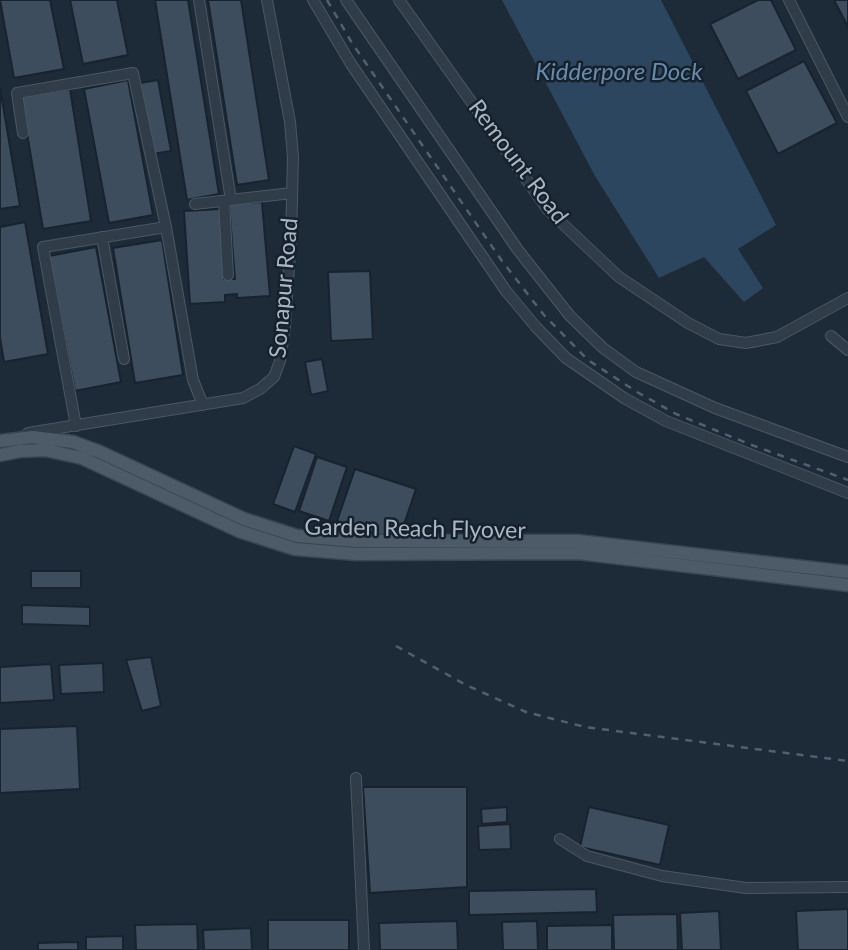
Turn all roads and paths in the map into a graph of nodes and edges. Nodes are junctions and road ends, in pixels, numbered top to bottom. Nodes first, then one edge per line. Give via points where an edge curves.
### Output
1 (199, 0) edge
2 (267, 0) edge
3 (313, 0) edge
4 (346, 0) edge
5 (399, 0) edge
6 (789, 0) edge
7 (848, 117) edge
8 (23, 133) dead end
9 (292, 193) junction
10 (227, 200) junction
11 (195, 204) dead end
12 (166, 227) junction
13 (102, 237) junction
14 (228, 275) dead end
15 (848, 298) edge
16 (831, 336) dead end
17 (848, 350) edge
18 (124, 359) dead end
19 (203, 405) junction
20 (76, 426) junction
21 (1, 437) edge
22 (0, 454) edge
23 (848, 457) edge
24 (848, 493) edge
25 (848, 572) edge
26 (848, 585) edge
27 (356, 778) dead end
28 (560, 839) dead end
29 (848, 887) edge
30 (364, 950) edge

1 - 10 street
2 - 9 street, Sonapur Road via 290,122
3 - 24 street via 351,64 506,291 566,358 666,421
4 - 23 street via 525,260 603,348 636,372 715,408
5 - 15 street, Remount Road via 548,210 619,277 688,323 719,340 746,343 777,337
6 - 7 street
8 - 12 street via 18,93 133,73
9 - 10 street
9 - 19 street, Sonapur Road via 285,326 274,377 243,398
10 - 11 street
10 - 14 street
12 - 13 street
12 - 19 street via 193,380
13 - 18 street
13 - 20 street via 43,247
16 - 17 street
19 - 20 street, Sonapur Road
20 - 21 street, Sonapur Road
21 - 25 main road, Garden Reach Flyover via 74,442 244,519 297,536 356,541 578,541
22 - 26 main road, Garden Reach Flyover via 45,450 82,458 239,531 295,549 356,554 578,553
27 - 30 street
28 - 29 street via 587,856 662,876 746,888

